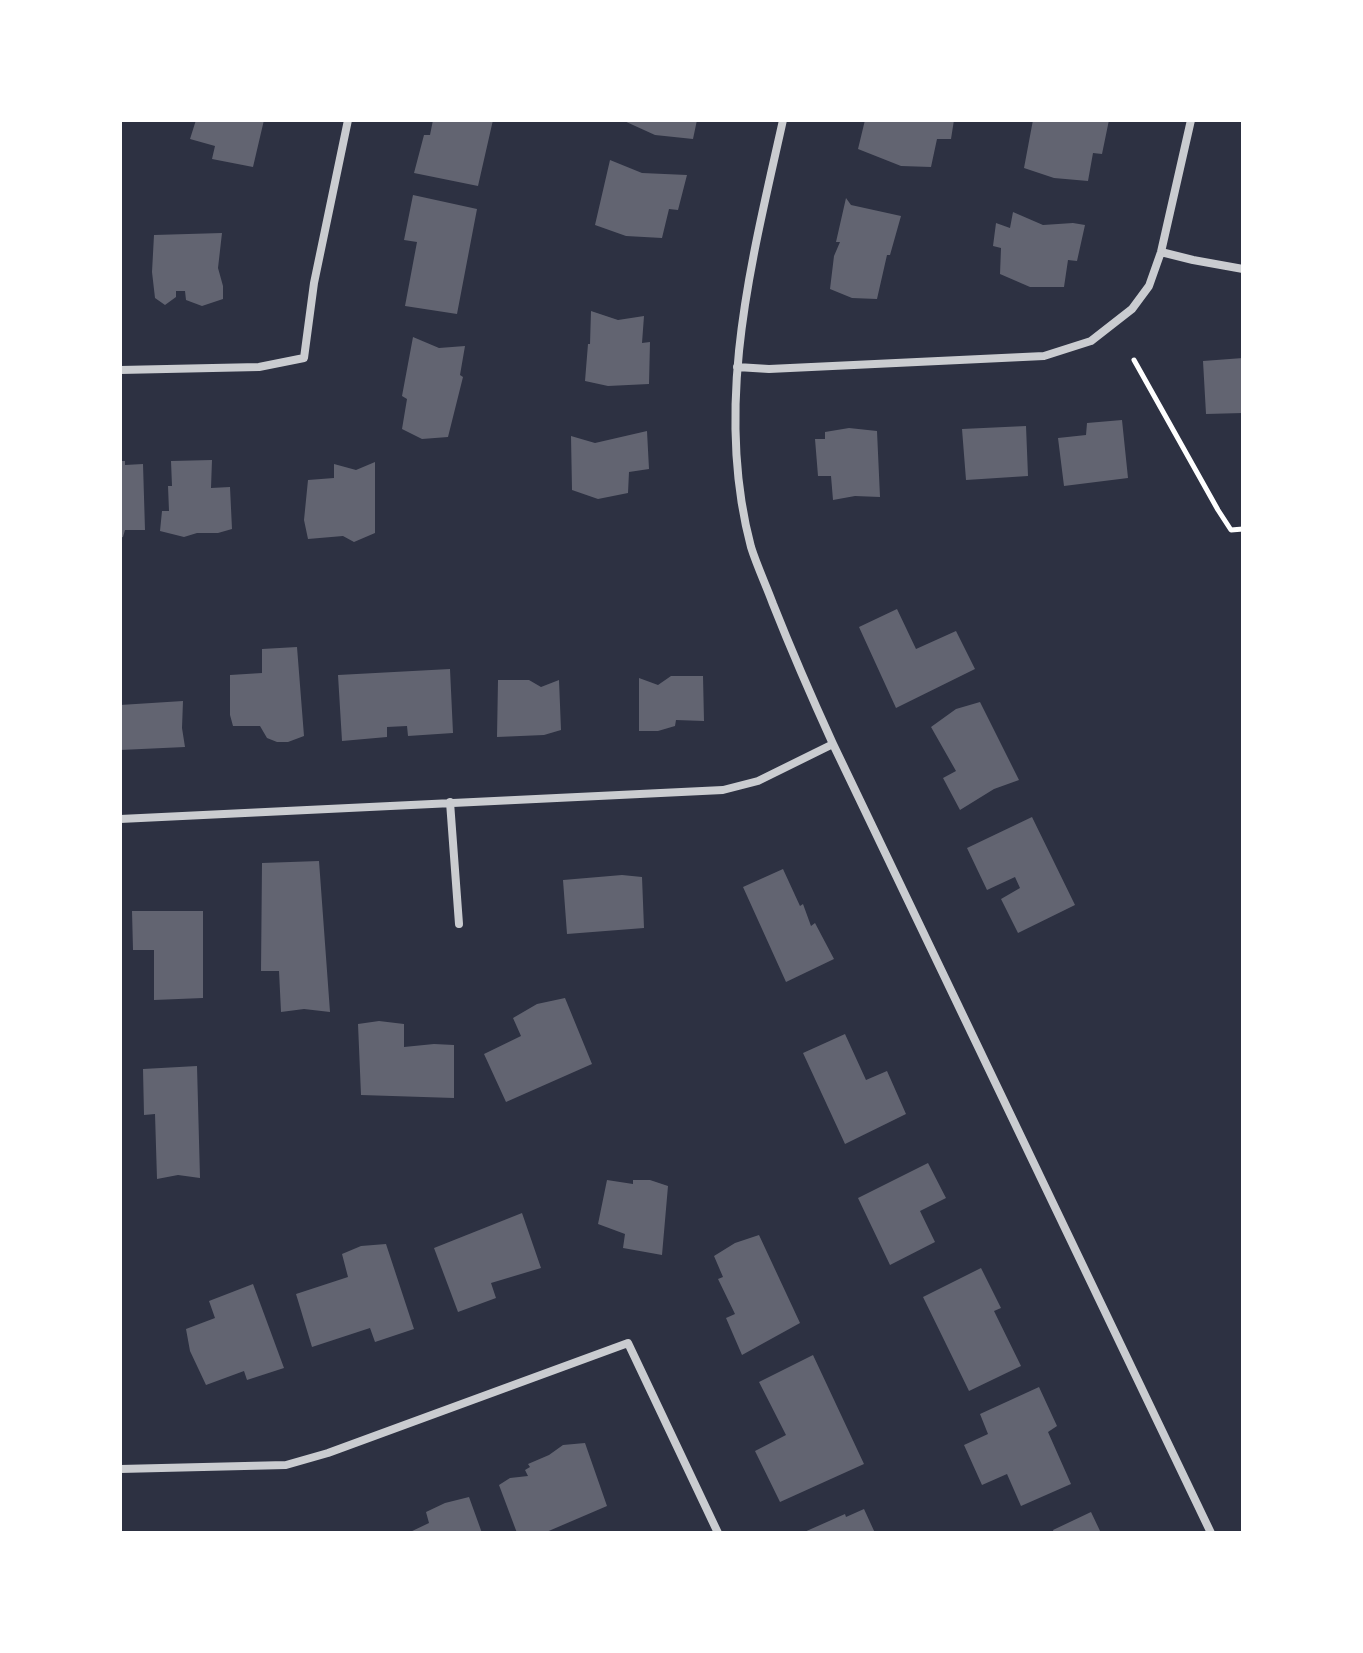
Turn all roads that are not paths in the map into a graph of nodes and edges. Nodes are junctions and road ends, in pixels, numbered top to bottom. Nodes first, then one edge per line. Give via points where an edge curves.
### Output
1 (348, 120) edge
2 (783, 120) edge
3 (1191, 120) edge
4 (1161, 252) junction
5 (1243, 269) edge
6 (737, 367) junction
7 (120, 370) edge
8 (833, 744) junction
9 (450, 802) junction
10 (120, 819) edge
11 (459, 924) dead end
12 (120, 1469) edge
13 (718, 1533) edge
14 (1211, 1533) edge

1 - 7 street via 304,358 259,367
2 - 6 street via 752,258
3 - 4 street
4 - 5 street
4 - 6 street via 1149,286 1132,309 1091,341 1044,356
6 - 8 street via 736,456 752,548
8 - 9 street via 758,781 723,790
8 - 14 street
9 - 10 street
9 - 11 street
12 - 13 street via 286,1465 628,1343

